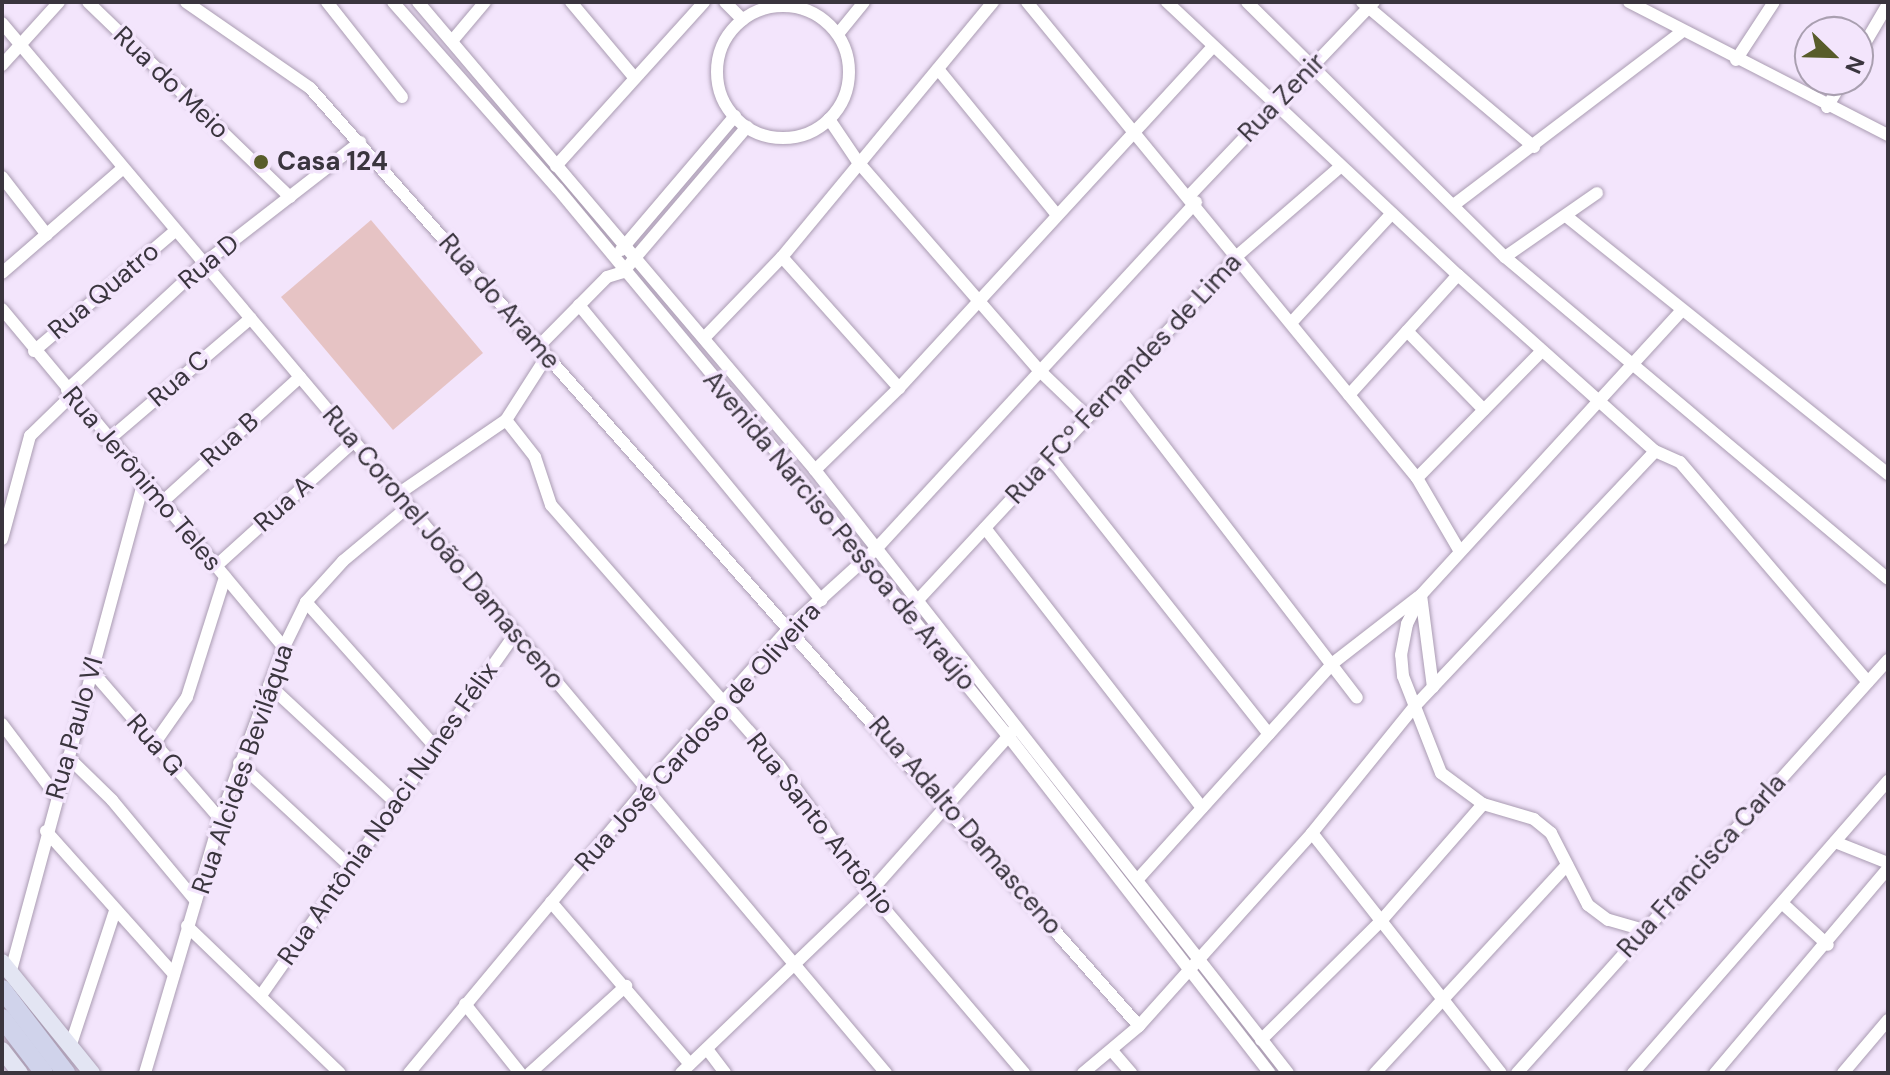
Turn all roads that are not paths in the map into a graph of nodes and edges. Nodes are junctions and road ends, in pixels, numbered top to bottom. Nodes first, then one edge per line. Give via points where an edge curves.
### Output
1 (59, 2) edge
2 (88, 2) edge
3 (186, 2) edge
4 (327, 2) edge
5 (393, 2) edge
6 (418, 2) edge
7 (485, 2) edge
8 (571, 2) edge
9 (704, 2) edge
10 (725, 2) edge
11 (864, 2) edge
12 (993, 2) edge
13 (1027, 2) edge
14 (1167, 2) edge
15 (1247, 2) edge
16 (1629, 2) edge
17 (1774, 2) edge
18 (1368, 4) edge
19 (1888, 4) edge
20 (743, 20) junction
21 (2, 23) edge
22 (1874, 28) edge
23 (1682, 32) junction
24 (838, 34) junction
25 (452, 41) junction
26 (19, 46) junction
27 (1213, 47) junction
28 (1736, 60) junction
29 (2, 65) edge
30 (1312, 68) junction
31 (938, 69) junction
32 (634, 77) junction
33 (1834, 96) edge
34 (402, 97) dead end
35 (1275, 103) junction
36 (1827, 107) junction
37 (735, 116) junction
38 (829, 119) junction
39 (747, 127) junction
40 (1135, 130) junction
41 (1888, 135) edge
42 (360, 142) junction
43 (1534, 147) junction
44 (858, 162) junction
45 (556, 166) junction
46 (1340, 167) junction
47 (122, 169) junction
48 (2, 177) edge
49 (1597, 193) dead end
50 (290, 197) junction
51 (1193, 198) junction
52 (1455, 204) junction
53 (1392, 213) junction
54 (1057, 215) junction
55 (1566, 216) junction
56 (174, 232) junction
57 (47, 235) junction
58 (625, 246) junction
59 (1238, 255) junction
60 (782, 257) junction
61 (1505, 257) junction
62 (635, 258) junction
63 (612, 259) junction
64 (203, 264) junction
65 (623, 272) junction
66 (2, 273) edge
67 (1458, 275) junction
68 (607, 277) junction
69 (978, 299) junction
70 (579, 305) junction
71 (2, 309) edge
72 (1681, 311) junction
73 (251, 318) junction
74 (1291, 323) junction
75 (1407, 331) junction
76 (705, 337) junction
77 (34, 351) junction
78 (543, 351) junction
79 (1542, 351) junction
80 (1630, 367) junction
81 (1040, 371) junction
82 (300, 377) junction
83 (1117, 385) junction
84 (899, 388) junction
85 (69, 393) junction
86 (1349, 395) junction
87 (1599, 402) junction
88 (1484, 410) junction
89 (1088, 417) junction
90 (506, 420) junction
91 (107, 441) junction
92 (352, 443) junction
93 (1655, 451) junction
94 (1050, 457) junction
95 (815, 470) junction
96 (1888, 474) edge
97 (1417, 478) junction
98 (143, 484) junction
99 (398, 494) junction
100 (160, 504) junction
101 (408, 507) junction
102 (985, 528) junction
103 (2, 539) edge
104 (876, 549) junction
105 (1459, 550) junction
106 (865, 560) junction
107 (216, 566) junction
108 (225, 577) junction
109 (1888, 579) edge
110 (1421, 595) junction
111 (821, 600) junction
112 (917, 601) junction
113 (306, 602) junction
114 (790, 627) junction
115 (515, 634) junction
116 (284, 647) junction
117 (1888, 660) edge
118 (1333, 663) junction
119 (91, 670) junction
120 (1868, 682) junction
121 (269, 685) junction
122 (1433, 687) junction
123 (1357, 698) dead end
124 (723, 702) junction
125 (1415, 706) junction
126 (2, 724) edge
127 (1012, 732) junction
128 (1269, 734) junction
129 (154, 744) junction
130 (435, 747) junction
131 (68, 757) junction
132 (239, 763) junction
133 (1888, 781) edge
134 (647, 787) junction
135 (57, 797) junction
136 (397, 804) junction
137 (1483, 804) junction
138 (948, 808) junction
139 (1202, 808) junction
140 (220, 819) junction
141 (46, 831) junction
142 (1312, 833) junction
143 (1835, 842) junction
144 (1567, 865) junction
145 (1888, 865) edge
146 (350, 866) junction
147 (1138, 879) junction
148 (870, 892) junction
149 (196, 901) junction
150 (551, 902) junction
151 (1782, 903) junction
152 (115, 911) junction
153 (1381, 921) junction
154 (187, 926) junction
155 (1644, 930) junction
156 (1828, 945) junction
157 (1194, 963) junction
158 (795, 964) junction
159 (174, 974) junction
160 (5, 975) edge
161 (626, 986) junction
162 (262, 994) junction
163 (1444, 1002) junction
164 (465, 1004) junction
165 (2, 1018) edge
166 (1888, 1020) edge
167 (1139, 1026) junction
168 (1261, 1040) junction
169 (70, 1047) junction
170 (707, 1049) junction
171 (2, 1050) edge
172 (1113, 1052) junction
173 (686, 1069) edge
174 (20, 1073) edge
175 (44, 1073) edge
176 (66, 1073) edge
177 (92, 1073) edge
178 (145, 1073) edge
179 (340, 1073) edge
180 (409, 1073) edge
181 (520, 1073) edge
182 (530, 1073) edge
183 (725, 1073) edge
184 (886, 1073) edge
185 (1024, 1073) edge
186 (1083, 1073) edge
187 (1131, 1073) edge
188 (1270, 1073) edge
189 (1288, 1073) edge
190 (1375, 1073) edge
191 (1501, 1073) edge
192 (1517, 1073) edge
193 (1633, 1073) edge
194 (1715, 1073) edge
195 (1843, 1073) edge

1 - 26 street
2 - 50 street, Rua do Meio
3 - 42 street, Rua do Arame via 310,88
4 - 34 street
5 - 63 street, Avenida Narciso Pessoa de Araújo
6 - 25 street, Avenida Narciso Pessoa de Araújo
7 - 25 street
8 - 32 street
9 - 32 street
10 - 20 street
11 - 24 street
12 - 31 street
13 - 40 street
14 - 27 street
15 - 30 street
16 - 23 street
17 - 28 street
18 - 30 street, Rua Zenir
18 - 43 street
19 - 22 street
20 - 24 street via 770,7 790,6 817,15
20 - 37 street via 718,59 722,97
21 - 26 street, Rua Coronel João Damasceno
23 - 28 street
23 - 43 street
24 - 38 street via 846,51 847,87
25 - 45 street, Avenida Narciso Pessoa de Araújo
26 - 29 street
26 - 47 street, Rua Coronel João Damasceno
27 - 35 street
27 - 40 street
28 - 36 street
30 - 35 street, Rua Zenir
30 - 52 street
31 - 44 street
31 - 54 street
32 - 45 street
33 - 36 street
35 - 46 street
35 - 51 street, Rua Zenir
36 - 41 street
37 - 39 street
37 - 58 street
38 - 39 street via 807,133 780,138
38 - 44 street
39 - 62 street
40 - 51 street
40 - 54 street
42 - 50 street, Rua D
42 - 78 street, Rua do Arame
43 - 52 street
44 - 60 street
44 - 69 street
45 - 58 street, Avenida Narciso Pessoa de Araújo
46 - 53 street
46 - 59 street, Rua FCº Fernandes de Lima
47 - 56 street, Rua Coronel João Damasceno
47 - 57 street
48 - 57 street
49 - 55 street
50 - 64 street, Rua D
51 - 59 street
51 - 81 street, Rua José Cardoso de Oliveira
52 - 61 street
53 - 67 street
53 - 74 street
54 - 69 street
55 - 61 street
55 - 72 street
56 - 64 street, Rua Coronel João Damasceno
56 - 77 street, Rua Quatro
57 - 66 street
58 - 62 street, Avenida Narciso Pessoa de Araújo
58 - 63 street
59 - 74 street
59 - 83 street, Rua FCº Fernandes de Lima
60 - 76 street
60 - 84 street
61 - 80 street
62 - 65 street
62 - 76 street, Avenida Narciso Pessoa de Araújo
63 - 65 street, Avenida Narciso Pessoa de Araújo
63 - 68 street
64 - 73 street, Rua Coronel João Damasceno
64 - 85 street, Rua D
65 - 68 street
65 - 106 street, Avenida Narciso Pessoa de Araújo
67 - 75 street
67 - 79 street
68 - 70 street
69 - 81 street
69 - 84 street
70 - 78 street
70 - 111 street
71 - 77 street, Rua Jerônimo Teles
72 - 80 street
72 - 96 street
73 - 82 street, Rua Coronel João Damasceno
73 - 91 street, Rua C
74 - 86 street
75 - 86 street
75 - 88 street
76 - 95 street, Avenida Narciso Pessoa de Araújo
77 - 85 street, Rua Jerônimo Teles
78 - 90 street
78 - 114 street, Rua do Arame
79 - 87 street
79 - 88 street
80 - 87 street
80 - 109 street
81 - 89 street
81 - 104 street, Rua José Cardoso de Oliveira
82 - 92 street, Rua Coronel João Damasceno
82 - 100 street, Rua B
83 - 89 street, Rua FCº Fernandes de Lima
83 - 118 street
84 - 95 street
85 - 91 street, Rua Jerônimo Teles
85 - 103 street, Rua D via 30,436
86 - 97 street
87 - 93 street
87 - 105 street
88 - 97 street
89 - 94 street, Rua FCº Fernandes de Lima
90 - 99 street
90 - 124 street, Rua Santo Antônio via 535,457 551,505
91 - 98 street, Rua Jerônimo Teles
92 - 99 street, Rua Coronel João Damasceno
92 - 107 street, Rua A
93 - 120 street via 1680,462
93 - 122 street
94 - 102 street, Rua FCº Fernandes de Lima
94 - 128 street
95 - 104 street, Avenida Narciso Pessoa de Araújo
97 - 105 street
98 - 100 street, Rua Jerônimo Teles
98 - 119 street, Rua Paulo VI
99 - 101 street, Rua Coronel João Damasceno
100 - 107 street, Rua Jerônimo Teles
101 - 113 street, Rua Alcides Beviláqua via 343,561
101 - 115 street, Rua Coronel João Damasceno
102 - 112 street, Rua FCº Fernandes de Lima
102 - 139 street
104 - 106 street, Rua José Cardoso de Oliveira
104 - 112 street, Avenida Narciso Pessoa de Araújo
105 - 110 street
106 - 111 street, Rua José Cardoso de Oliveira
106 - 127 street, Avenida Narciso Pessoa de Araújo
107 - 108 street, Rua Jerônimo Teles
108 - 116 street, Rua Jerônimo Teles
108 - 129 street via 187,697
110 - 118 street
110 - 122 street
110 - 125 street via 1407,624 1401,655
111 - 114 street, Rua José Cardoso de Oliveira
112 - 127 street, Avenida Narciso Pessoa de Araújo
113 - 116 street, Rua Alcides Beviláqua
113 - 130 street
114 - 124 street, Rua José Cardoso de Oliveira
114 - 138 street, Rua Adalto Damasceno
115 - 130 street, Rua Antônia Noaci Nunes Félix
115 - 134 street, Rua Coronel João Damasceno
116 - 121 street, Rua Alcides Beviláqua
117 - 120 street, Rua Francisca Carla
118 - 123 street
118 - 128 street
119 - 129 street, Rua G
119 - 131 street, Rua Paulo VI
120 - 155 street, Rua Francisca Carla
121 - 132 street, Rua Alcides Beviláqua
121 - 136 street
122 - 125 street
124 - 134 street, Rua José Cardoso de Oliveira
124 - 148 street, Rua Santo Antônio via 779,765
125 - 137 street via 1441,773
125 - 142 street
126 - 135 street
127 - 138 street
127 - 147 street, Avenida Narciso Pessoa de Araújo
127 - 157 street, Avenida Narciso Pessoa de Araújo
128 - 139 street
129 - 140 street, Rua G
130 - 136 street, Rua Antônia Noaci Nunes Félix
131 - 135 street, Rua Paulo VI
131 - 149 street via 112,800
132 - 140 street, Rua Alcides Beviláqua
132 - 146 street
133 - 143 street
134 - 150 street, Rua José Cardoso de Oliveira
134 - 158 street, Rua Coronel João Damasceno
135 - 141 street, Rua Paulo VI
136 - 146 street, Rua Antônia Noaci Nunes Félix
137 - 144 street via 1534,819 1551,833
137 - 153 street
138 - 148 street
138 - 167 street, Rua Adalto Damasceno
139 - 147 street
140 - 149 street, Rua Alcides Beviláqua
141 - 152 street
141 - 160 street, Rua Paulo VI
142 - 153 street
142 - 157 street
143 - 145 street
143 - 151 street
144 - 155 street via 1597,914
144 - 163 street
145 - 156 street
146 - 162 street, Rua Antônia Noaci Nunes Félix
147 - 157 street, Avenida Narciso Pessoa de Araújo
148 - 158 street
148 - 185 street, Rua Santo Antônio
149 - 154 street, Rua Alcides Beviláqua
150 - 161 street
150 - 164 street, Rua José Cardoso de Oliveira
151 - 156 street
151 - 193 street
152 - 159 street
152 - 169 street
153 - 163 street
153 - 168 street
154 - 159 street, Rua Alcides Beviláqua
154 - 162 street
155 - 192 street, Rua Francisca Carla
156 - 194 street
157 - 167 street
157 - 168 street, Avenida Narciso Pessoa de Araújo
157 - 188 street, Avenida Narciso Pessoa de Araújo
158 - 170 street
158 - 184 street, Rua Coronel João Damasceno
159 - 178 street, Rua Alcides Beviláqua
160 - 169 main road
160 - 176 highway
161 - 173 street
161 - 182 street
162 - 179 street
163 - 190 street
163 - 191 street
164 - 180 street, Rua José Cardoso de Oliveira
164 - 181 street
165 - 175 highway
166 - 195 street
167 - 172 street
168 - 189 street, Avenida Narciso Pessoa de Araújo
169 - 177 main road
170 - 173 street
170 - 183 street
171 - 174 main road
172 - 186 street
172 - 187 street

